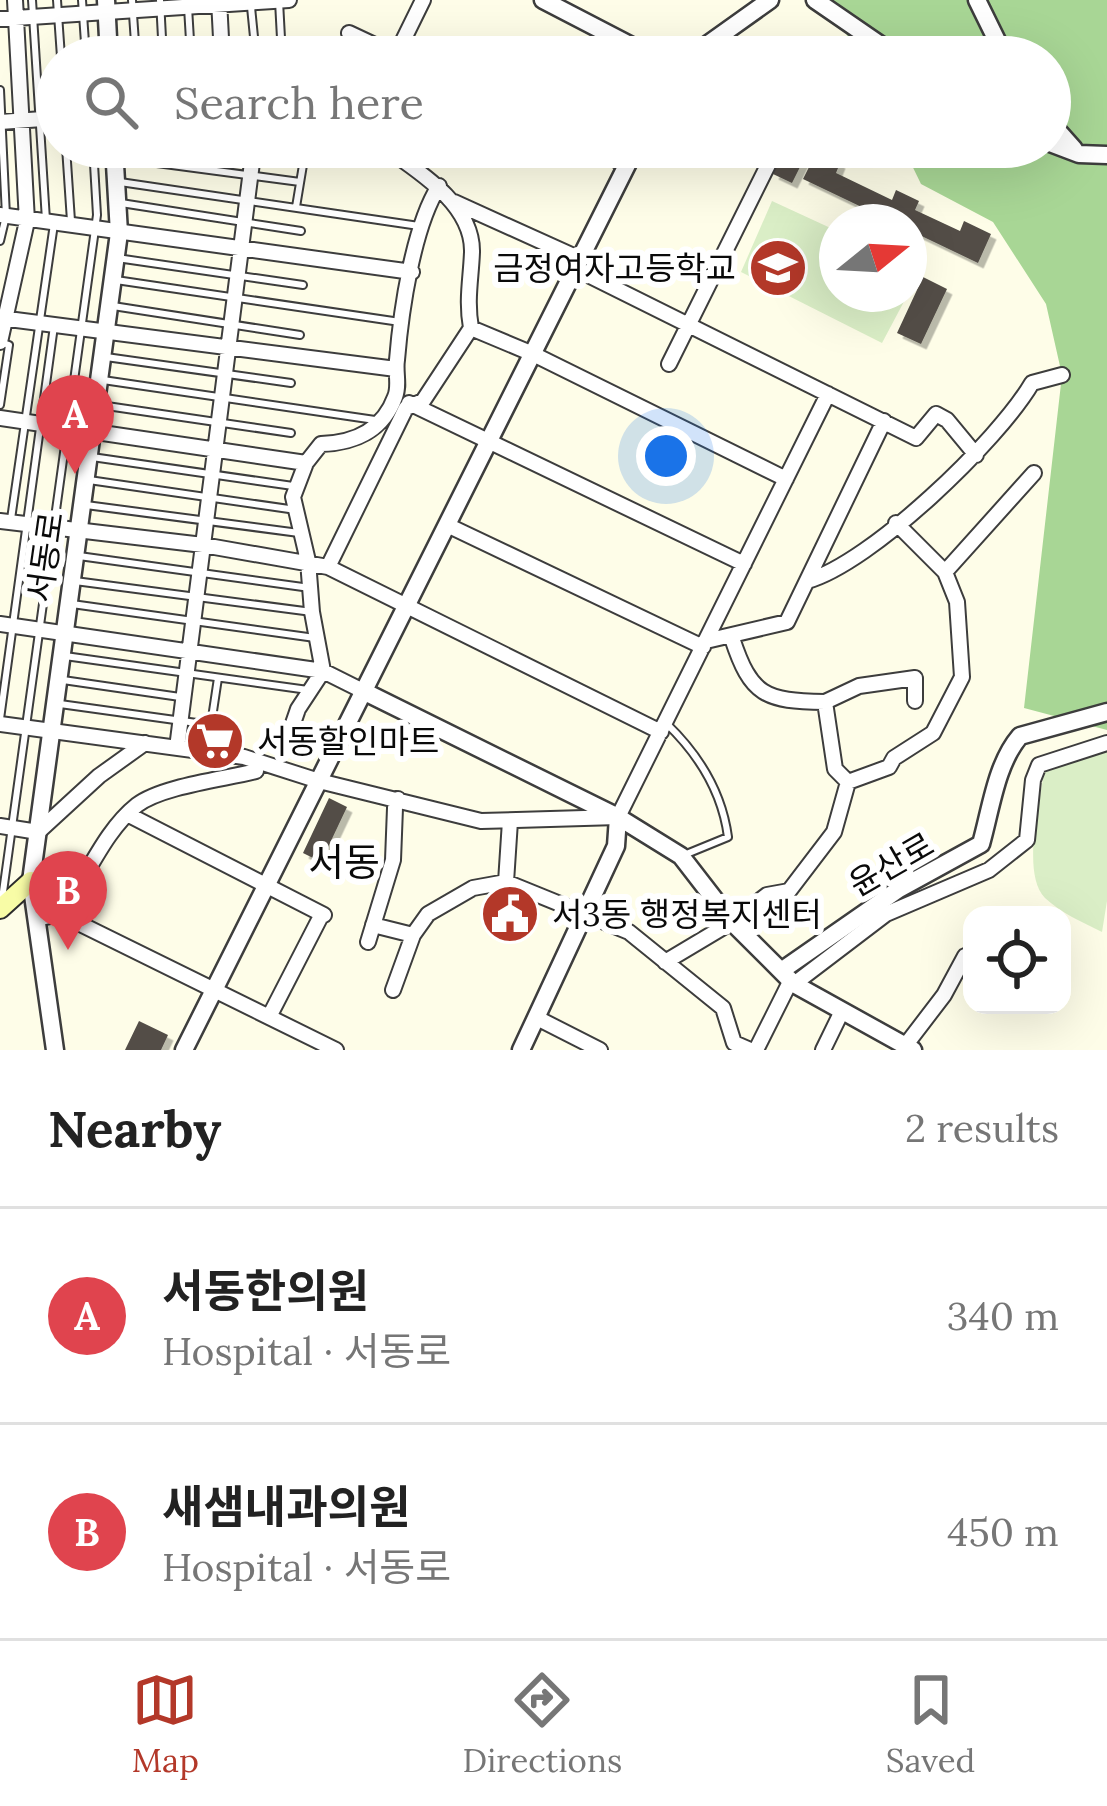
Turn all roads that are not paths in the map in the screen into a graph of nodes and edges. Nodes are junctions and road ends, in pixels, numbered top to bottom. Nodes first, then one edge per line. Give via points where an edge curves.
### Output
1 (15, 0) edge
2 (32, 0) edge
3 (279, 0) edge
4 (289, 0) edge
5 (423, 0) edge
6 (543, 0) edge
7 (770, 0) edge
8 (815, 0) edge
9 (977, 0) edge
10 (251, 2) edge
11 (219, 3) edge
12 (188, 4) edge
13 (160, 5) edge
14 (133, 6) edge
15 (106, 7) edge
16 (58, 8) edge
17 (82, 8) edge
18 (33, 17) junction
19 (8, 18) edge
20 (991, 30) junction
21 (349, 34) dead end
22 (135, 36) edge
23 (162, 36) edge
24 (190, 36) edge
25 (221, 36) edge
26 (254, 36) edge
27 (281, 36) edge
28 (353, 36) edge
29 (406, 36) edge
30 (612, 36) edge
31 (719, 36) edge
32 (867, 36) edge
33 (991, 36) edge
34 (994, 36) edge
35 (36, 68) edge
36 (0, 90) edge
37 (36, 119) edge
38 (21, 120) junction
39 (1, 122) edge
40 (1071, 145) edge
41 (1071, 151) edge
42 (1079, 154) junction
43 (1107, 155) edge
44 (47, 168) edge
45 (64, 168) edge
46 (94, 168) edge
47 (116, 168) edge
48 (210, 168) edge
49 (250, 168) edge
50 (302, 168) edge
51 (414, 168) edge
52 (626, 168) edge
53 (767, 168) edge
54 (251, 175) junction
55 (116, 182) junction
56 (300, 182) junction
57 (439, 186) junction
58 (248, 200) junction
59 (453, 201) junction
60 (118, 203) junction
61 (296, 207) junction
62 (3, 216) edge
63 (27, 221) junction
64 (244, 224) junction
65 (57, 225) junction
66 (419, 226) junction
67 (95, 230) junction
68 (301, 231) dead end
69 (119, 233) junction
70 (0, 242) edge
71 (242, 248) junction
72 (116, 258) junction
73 (578, 264) junction
74 (412, 272) junction
75 (238, 275) junction
76 (113, 280) junction
77 (304, 284) dead end
78 (235, 299) junction
79 (110, 305) junction
80 (1, 319) edge
81 (232, 322) junction
82 (402, 323) junction
83 (692, 324) junction
84 (46, 325) junction
85 (471, 328) junction
86 (81, 329) junction
87 (106, 333) junction
88 (300, 335) dead end
89 (0, 342) edge
90 (229, 346) junction
91 (533, 354) junction
92 (102, 357) junction
93 (669, 364) dead end
94 (396, 369) junction
95 (225, 374) junction
96 (1062, 375) dead end
97 (100, 379) junction
98 (291, 383) dead end
99 (398, 393) junction
100 (828, 394) junction
101 (222, 399) junction
102 (96, 404) junction
103 (415, 404) junction
104 (0, 405) edge
105 (0, 418) edge
106 (380, 421) junction
107 (884, 421) junction
108 (219, 422) junction
109 (32, 423) junction
110 (67, 429) junction
111 (92, 433) junction
112 (291, 433) dead end
113 (489, 441) junction
114 (216, 450) junction
115 (976, 455) junction
116 (89, 456) junction
117 (306, 463) junction
118 (1034, 473) dead end
119 (212, 474) junction
120 (86, 479) junction
121 (786, 479) junction
122 (298, 487) junction
123 (209, 498) junction
124 (82, 504) junction
125 (296, 511) junction
126 (206, 521) junction
127 (3, 523) edge
128 (896, 523) junction
129 (27, 524) junction
130 (447, 525) junction
131 (53, 528) junction
132 (79, 531) junction
133 (302, 533) junction
134 (203, 545) junction
135 (75, 555) junction
136 (308, 561) junction
137 (744, 564) junction
138 (328, 566) junction
139 (945, 572) junction
140 (200, 573) junction
141 (807, 580) junction
142 (72, 581) junction
143 (310, 588) junction
144 (197, 597) junction
145 (69, 604) junction
146 (407, 606) junction
147 (312, 612) junction
148 (194, 620) junction
149 (6, 624) edge
150 (38, 629) junction
151 (65, 633) junction
152 (318, 638) junction
153 (733, 638) junction
154 (705, 644) junction
155 (190, 651) junction
156 (62, 656) junction
157 (323, 671) junction
158 (187, 674) junction
159 (218, 678) junction
160 (58, 680) junction
161 (310, 691) junction
162 (365, 692) junction
163 (184, 698) junction
164 (915, 701) dead end
165 (825, 702) junction
166 (55, 704) junction
167 (1107, 712) edge
168 (181, 721) junction
169 (0, 722) edge
170 (211, 725) junction
171 (25, 727) junction
172 (664, 728) junction
173 (51, 731) junction
174 (287, 738) dead end
175 (145, 743) junction
176 (1107, 743) edge
177 (177, 748) junction
178 (207, 752) junction
179 (256, 771) dead end
180 (319, 781) junction
181 (848, 782) junction
182 (398, 799) junction
183 (129, 815) junction
184 (618, 817) junction
185 (510, 821) junction
186 (5, 827) edge
187 (38, 832) junction
188 (681, 856) junction
189 (31, 881) junction
190 (506, 882) junction
191 (266, 887) junction
192 (0, 909) edge
193 (60, 914) junction
194 (586, 914) junction
195 (36, 919) junction
196 (732, 922) junction
197 (373, 926) junction
198 (413, 935) junction
199 (368, 942) dead end
200 (963, 960) edge
201 (664, 962) junction
202 (789, 978) junction
203 (214, 990) junction
204 (393, 990) dead end
205 (842, 1011) junction
206 (269, 1017) junction
207 (537, 1018) junction
208 (899, 1046) edge
209 (55, 1050) edge
210 (184, 1050) edge
211 (336, 1050) edge
212 (521, 1050) edge
213 (600, 1050) edge
214 (753, 1050) edge
215 (823, 1050) edge

1 - 19 street
2 - 18 lane
3 - 4 street
3 - 10 street
3 - 27 lane
5 - 29 street
6 - 30 street
7 - 31 street
8 - 32 street
9 - 20 street
10 - 11 street
10 - 26 lane
11 - 12 street
11 - 25 street
12 - 13 street
12 - 24 lane
13 - 14 street
13 - 23 lane
14 - 15 street
14 - 22 lane
15 - 17 street
16 - 17 street
16 - 18 street
18 - 19 street
18 - 35 lane
19 - 38 street
20 - 33 street
20 - 34 street
21 - 28 street
36 - 39 lane
37 - 38 street
38 - 39 street
38 - 63 street
39 - 62 lane
40 - 42 street
41 - 42 street
42 - 43 street
44 - 65 lane
45 - 65 lane
46 - 67 lane
47 - 55 street, 서동로
48 - 54 lane
49 - 54 street
50 - 56 lane
51 - 57 street
52 - 73 street
53 - 83 street
54 - 56 lane
54 - 58 street
55 - 58 lane
55 - 60 street, 서동로
56 - 61 lane
57 - 59 street
57 - 66 street
58 - 61 lane
58 - 64 street
59 - 73 street
59 - 85 street via 472,246
60 - 64 lane
60 - 69 street, 서동로
61 - 66 lane
62 - 63 street
62 - 70 lane
63 - 65 street
63 - 80 street
64 - 68 lane
64 - 71 street
65 - 67 street
65 - 84 lane
66 - 74 street
67 - 69 street
67 - 86 lane
69 - 71 street
69 - 72 street, 서동로
71 - 74 street
71 - 75 street
72 - 75 lane
72 - 76 street, 서동로
73 - 83 street
73 - 91 street
74 - 82 street
75 - 77 lane
75 - 78 street
76 - 78 lane
76 - 79 street, 서동로
78 - 81 street
78 - 82 lane
79 - 81 lane
79 - 87 street, 서동로
80 - 84 street
80 - 89 street
81 - 88 lane
81 - 90 street
82 - 94 street
83 - 93 street
83 - 100 street
84 - 86 street
84 - 109 lane
84 - 109 lane
85 - 91 street
85 - 103 street
86 - 87 street
86 - 110 lane
87 - 90 street
87 - 92 street, 서동로
89 - 104 lane via 9,345
90 - 94 street
90 - 95 street
91 - 113 street
91 - 121 street
92 - 95 lane
92 - 97 street, 서동로
94 - 99 street
95 - 98 lane
95 - 101 street
96 - 115 street via 1031,383
97 - 101 lane
97 - 102 street, 서동로
99 - 103 street
99 - 106 street
100 - 107 street
100 - 121 street
101 - 106 lane
101 - 108 street
102 - 108 lane
102 - 111 street, 서동로
103 - 113 street
103 - 138 street via 406,408
105 - 109 street
106 - 117 street via 343,443 321,444
107 - 115 street via 916,438 936,414
107 - 141 street
108 - 112 lane
108 - 114 street
109 - 110 street
109 - 127 lane
109 - 129 lane
110 - 111 street
110 - 131 lane
111 - 114 street
111 - 116 street, 서동로
113 - 130 street
113 - 137 street
114 - 117 street
114 - 119 street
115 - 128 street
116 - 119 lane
116 - 120 street, 서동로
117 - 122 street
118 - 139 street
119 - 122 lane
119 - 123 street
120 - 123 lane
120 - 124 street, 서동로
121 - 137 street
122 - 125 street
123 - 125 lane
123 - 126 street
124 - 126 lane
124 - 132 street, 서동로
125 - 133 street
126 - 133 lane
126 - 134 street
127 - 129 street
128 - 139 street
128 - 141 street via 843,565
129 - 131 street
129 - 149 lane
130 - 146 street
130 - 154 street
131 - 132 street
131 - 150 lane
132 - 134 street
132 - 135 street, 서동로
133 - 136 street
134 - 136 street
134 - 140 street
135 - 140 lane
135 - 142 street, 서동로
136 - 138 street
136 - 143 street
137 - 154 street
138 - 146 street
139 - 181 street via 957,602 962,677 926,741
140 - 143 lane
140 - 144 street
141 - 153 street via 787,622
142 - 144 lane
142 - 145 street, 서동로
143 - 147 street
144 - 147 lane
144 - 148 street
145 - 148 lane
145 - 151 street, 서동로
146 - 162 street
146 - 172 street
147 - 152 street
148 - 152 lane
148 - 155 street
149 - 150 street
149 - 169 lane
150 - 151 street
150 - 171 lane
151 - 155 street
151 - 156 street, 서동로
152 - 157 street
153 - 154 street
153 - 165 street via 760,693
154 - 172 street
155 - 157 street
155 - 158 street
156 - 158 lane
156 - 160 street, 서동로
157 - 161 street
157 - 162 street
158 - 159 lane
158 - 163 street
159 - 161 lane
159 - 170 lane
160 - 163 lane
160 - 166 street, 서동로
161 - 174 street
162 - 180 street
162 - 184 street
163 - 168 street
164 - 165 street via 915,678 859,686
165 - 181 street via 836,769
166 - 168 lane
166 - 173 street, 서동로
167 - 202 street, 윤산로 via 1020,736 999,776 981,844 899,889
168 - 170 lane
168 - 177 street
169 - 171 street
170 - 178 lane
171 - 173 street
171 - 186 lane
172 - 184 street
172 - 188 lane via 684,740 710,780 728,837
173 - 175 street
173 - 187 street, 서동로
175 - 177 street
175 - 187 street
176 - 202 street via 1040,765 1027,840 989,869 886,914
177 - 178 street
178 - 180 street
179 - 183 street via 169,792
180 - 182 street
180 - 191 street
181 - 196 street via 835,832 789,891 767,895
182 - 185 street
182 - 197 street via 394,860
183 - 191 street
183 - 193 street
184 - 185 street
184 - 188 street
184 - 194 street via 616,847
185 - 190 street
186 - 187 street
186 - 192 lane
187 - 189 street, 서동로
188 - 196 street
189 - 192 main road
189 - 195 street, 서동로
190 - 194 street
190 - 198 street via 448,901
191 - 203 street
191 - 206 street via 323,914
193 - 195 street
193 - 203 street
194 - 201 street via 629,932
194 - 207 street
195 - 209 street, 서동로
196 - 201 street
196 - 202 street
197 - 198 street
197 - 199 street
198 - 204 street
200 - 208 street
201 - 214 street via 723,1008 734,1043
202 - 205 street
202 - 214 street
203 - 206 street
203 - 210 street
205 - 208 street
205 - 215 street
206 - 211 street
207 - 212 street
207 - 213 street

